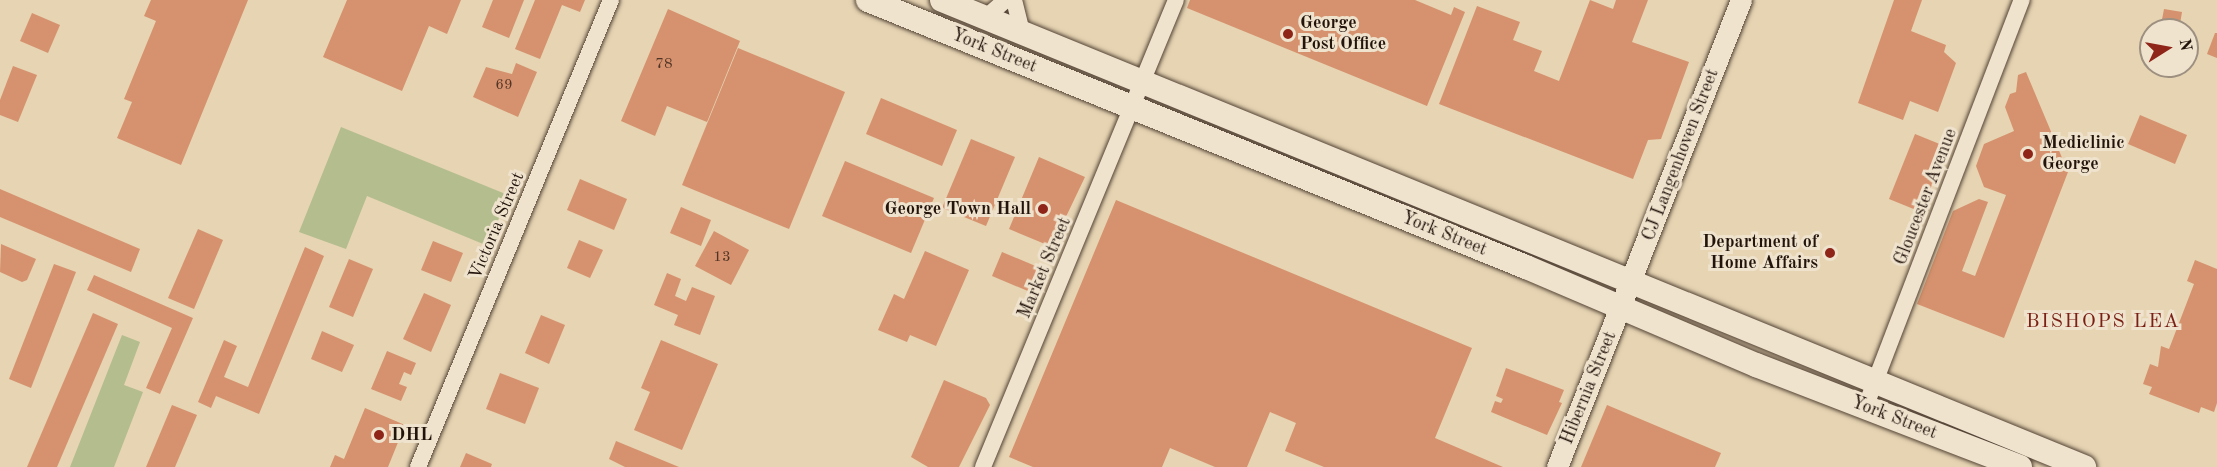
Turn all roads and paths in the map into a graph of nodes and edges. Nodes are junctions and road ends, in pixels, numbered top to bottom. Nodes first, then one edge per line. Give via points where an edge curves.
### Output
1 (611, 0) edge
2 (868, 0) edge
3 (942, 0) edge
4 (1006, 0) edge
5 (1014, 0) edge
6 (1176, 0) edge
7 (1741, 0) edge
8 (2022, 0) edge
9 (985, 18) junction
10 (1022, 33) junction
11 (1144, 85) junction
12 (1134, 107) junction
13 (1631, 280) junction
14 (1620, 309) junction
15 (1875, 384) junction
16 (1865, 408) junction
17 (418, 467) edge
18 (983, 467) edge
19 (1557, 467) edge
20 (2020, 467) edge
21 (2084, 467) edge

1 - 17 street, Victoria Street
2 - 12 main road, York Street
3 - 9 main road, York Street
4 - 9 street
5 - 10 street
6 - 11 street, Market Street
7 - 13 street, CJ Langenhoven Street
8 - 15 street, Gloucester Avenue
9 - 10 main road, York Street
10 - 11 main road, York Street
11 - 12 street, Market Street
11 - 13 main road, York Street
12 - 14 main road, York Street
12 - 18 street, Market Street
13 - 14 street, CJ Langenhoven Street
13 - 15 main road, York Street
14 - 16 main road, York Street
14 - 19 street, Hibernia Street
15 - 16 street, Gloucester Avenue
15 - 21 main road, York Street
16 - 20 main road, York Street

